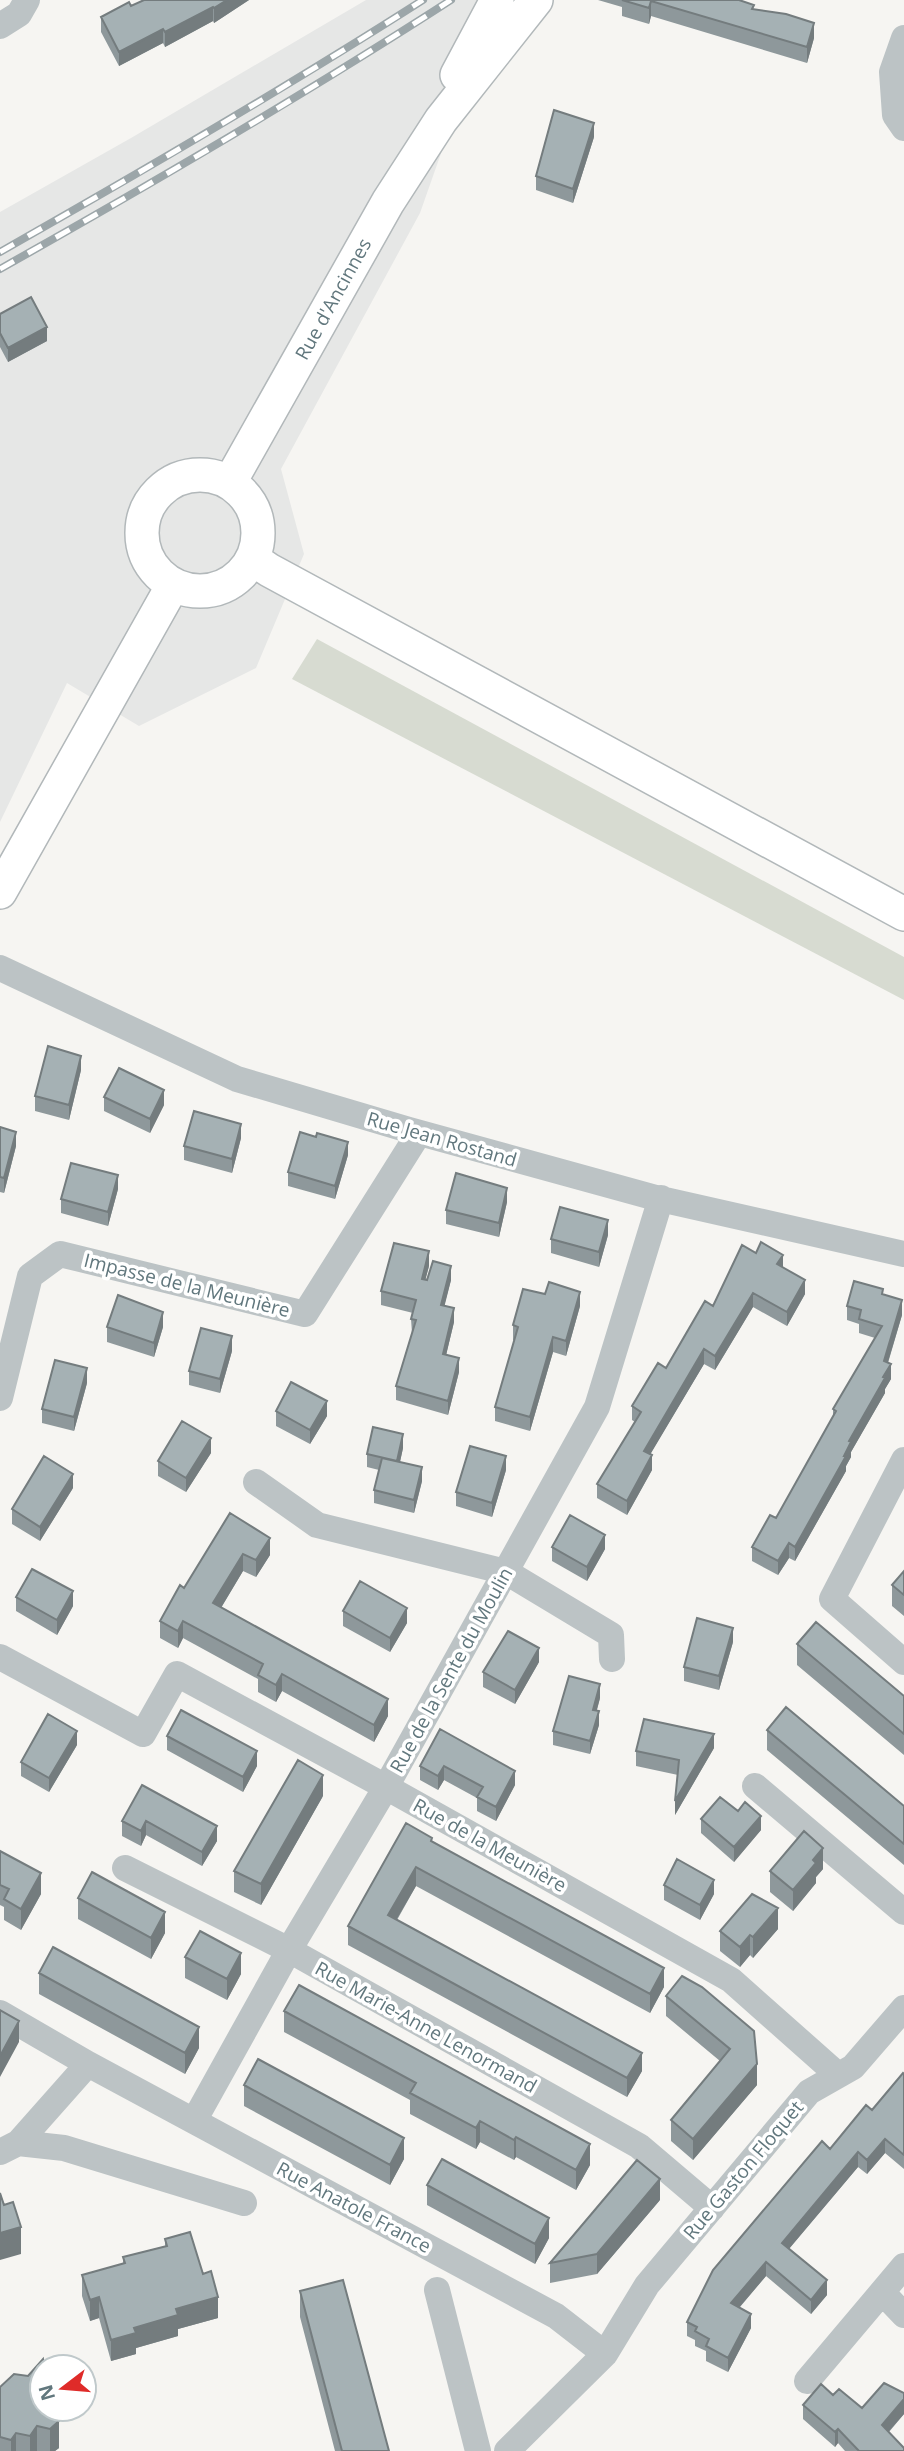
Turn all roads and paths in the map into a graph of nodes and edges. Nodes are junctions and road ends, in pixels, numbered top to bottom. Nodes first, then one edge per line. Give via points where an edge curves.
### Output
1 (27, 0) edge
2 (536, 0) edge
3 (501, 5) edge
4 (0, 26) edge
5 (904, 38) edge
6 (440, 120) junction
7 (904, 128) edge
8 (230, 482) junction
9 (253, 559) junction
10 (173, 585) junction
11 (0, 892) edge
12 (904, 914) edge
13 (0, 968) edge
14 (419, 1133) junction
15 (661, 1198) junction
16 (904, 1254) edge
17 (0, 1398) edge
18 (904, 1460) edge
19 (256, 1482) dead end
20 (506, 1572) junction
21 (0, 1657) edge
22 (612, 1659) dead end
23 (904, 1662) edge
24 (755, 1786) dead end
25 (386, 1787) junction
26 (125, 1868) dead end
27 (904, 1913) edge
28 (289, 1950) junction
29 (0, 2013) edge
30 (902, 2014) edge
31 (89, 2064) junction
32 (838, 2075) junction
33 (194, 2121) junction
34 (9, 2148) edge
35 (244, 2203) dead end
36 (712, 2208) junction
37 (904, 2266) edge
38 (437, 2290) dead end
39 (882, 2292) junction
40 (904, 2315) edge
41 (605, 2354) junction
42 (807, 2381) dead end
43 (478, 2451) edge
44 (508, 2451) edge

1 - 4 street via 19,14
2 - 6 main road, Rue d'Ancinnes
3 - 6 main road, Rue d'Ancinnes via 448,92
5 - 7 street via 892,72 895,115
6 - 8 main road, Rue d'Ancinnes via 388,202
8 - 9 main road via 244,493 259,524
8 - 10 main road via 194,474 160,489 149,504 142,522 147,558
9 - 10 main road via 228,585 210,591
9 - 12 main road
10 - 11 main road
13 - 14 street, Rue Jean Rostand via 237,1079
14 - 15 street, Rue Jean Rostand
14 - 17 street, Impasse de la Meunière via 305,1314 60,1254 30,1276
15 - 16 street, Rue Jean Rostand
15 - 20 street, Rue de la Sente du Moulin via 597,1407
18 - 23 street via 832,1599
19 - 20 street via 317,1525
20 - 22 street via 611,1635
20 - 25 street, Rue de la Sente du Moulin
21 - 25 street, Rue de la Meunière via 143,1734 177,1674
24 - 27 street
25 - 28 street, Rue de la Sente du Moulin
25 - 32 street, Rue de la Meunière via 732,1980
26 - 28 street, Rue Marie-Anne Lenormand
28 - 33 street, Rue de la Sente du Moulin
28 - 36 street, Rue Marie-Anne Lenormand via 639,2146
29 - 31 street, Rue Anatole France
30 - 32 street, Rue Gaston Floquet via 853,2067
31 - 33 street, Rue Anatole France
31 - 34 street
32 - 36 street, Rue Gaston Floquet via 809,2092
33 - 41 street, Rue Anatole France via 556,2316
34 - 35 street via 64,2148
36 - 41 street, Rue Gaston Floquet via 647,2285
37 - 39 street
38 - 43 street
39 - 40 street
39 - 42 street
41 - 44 street

